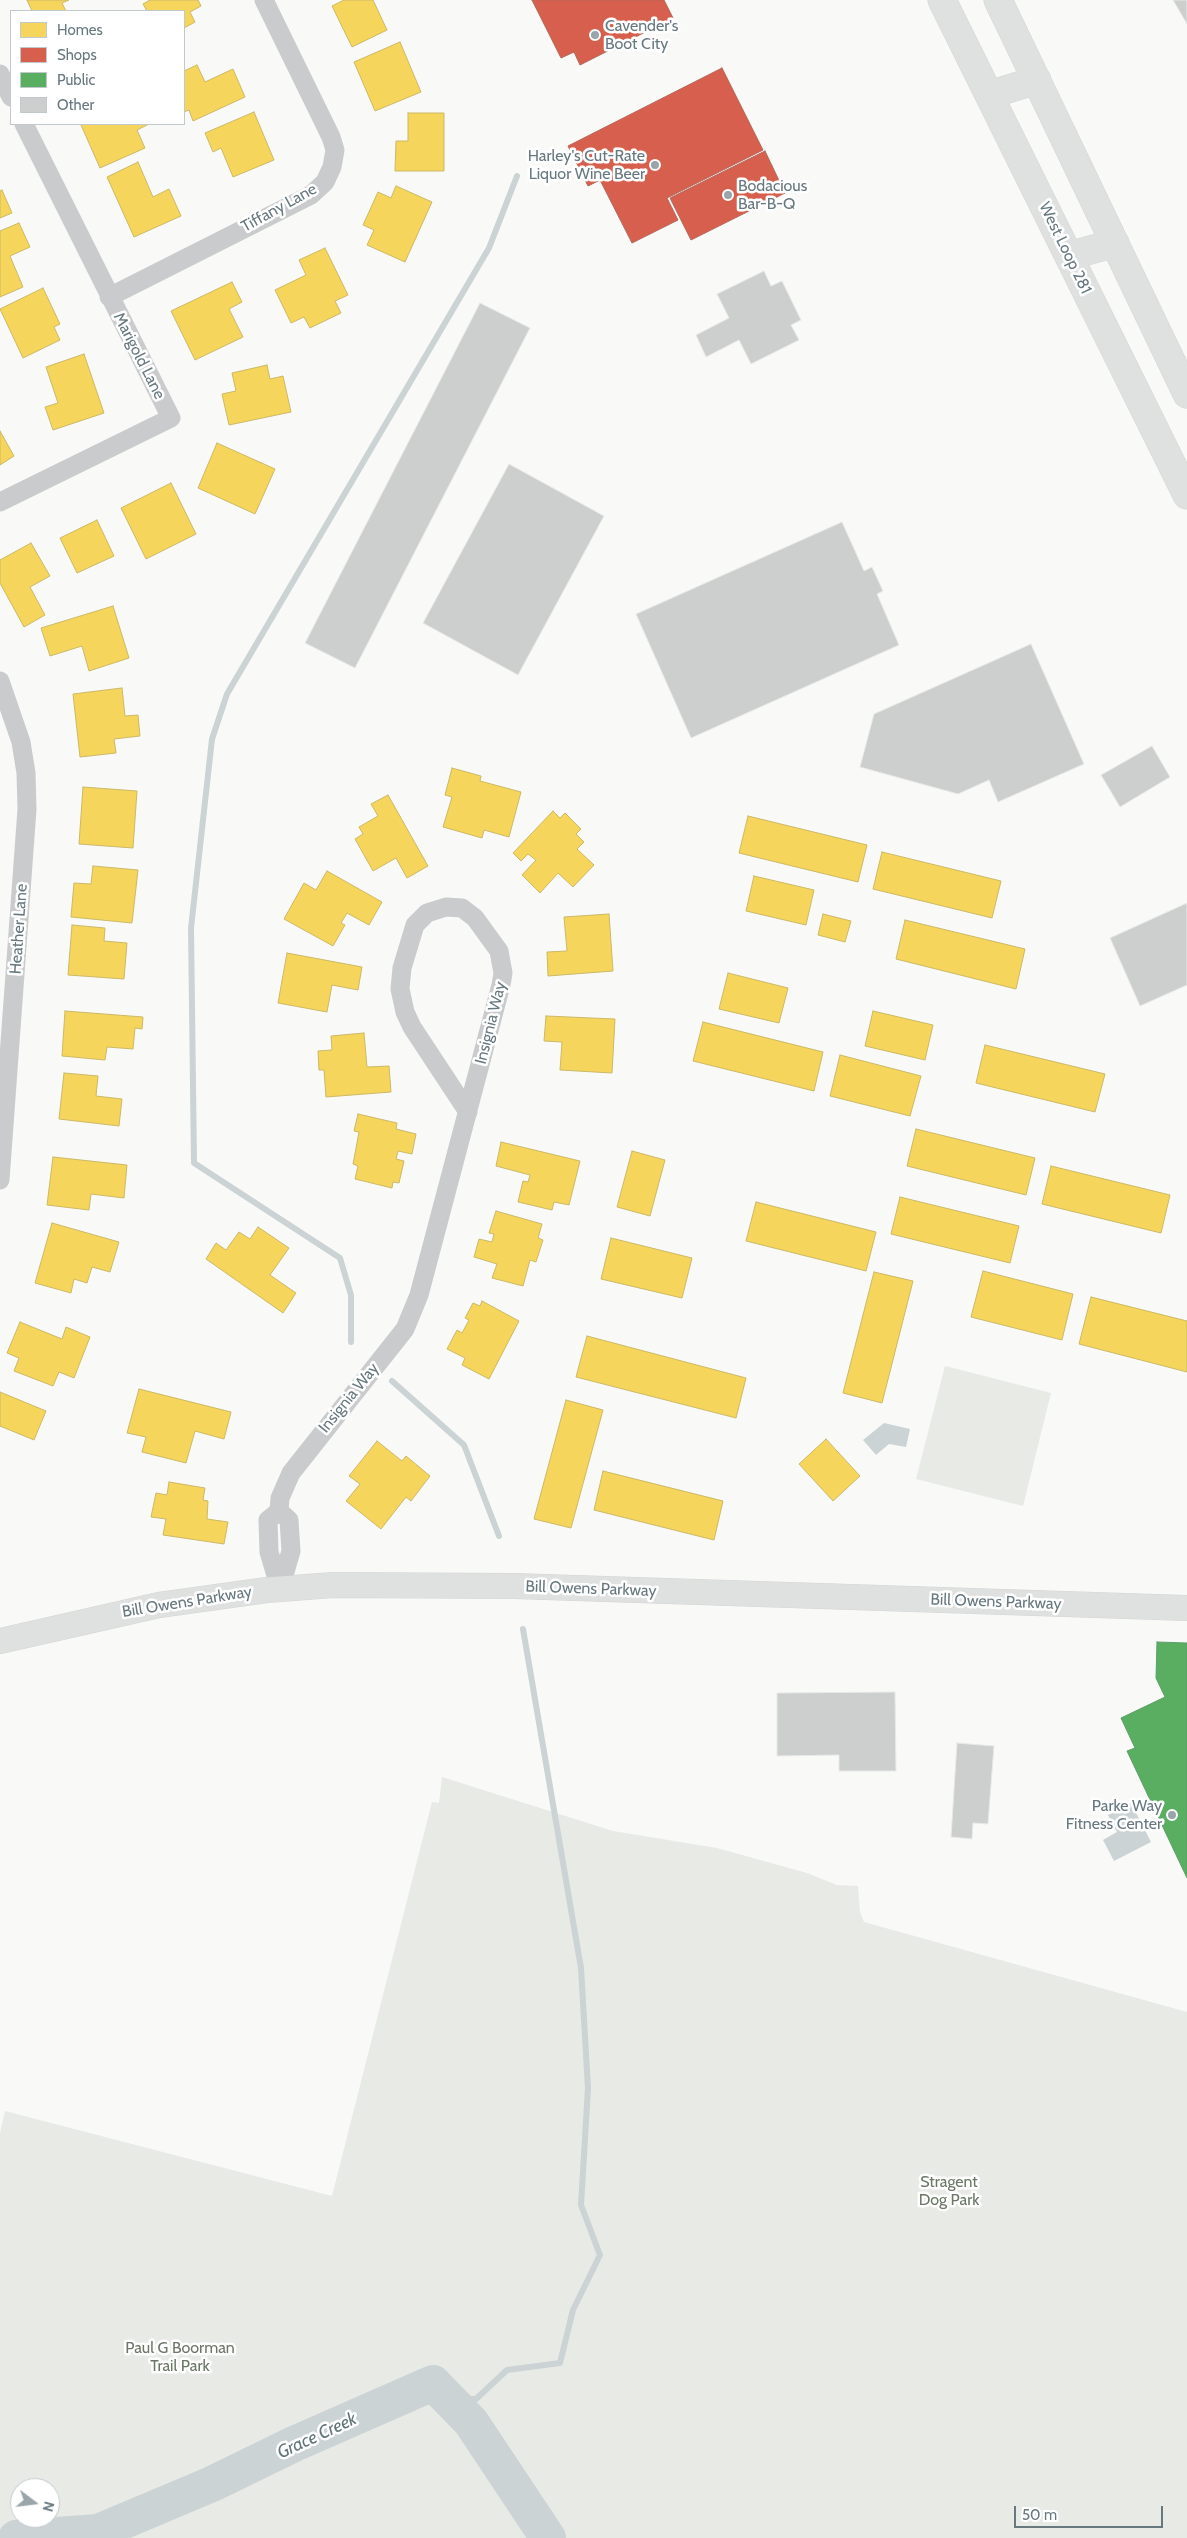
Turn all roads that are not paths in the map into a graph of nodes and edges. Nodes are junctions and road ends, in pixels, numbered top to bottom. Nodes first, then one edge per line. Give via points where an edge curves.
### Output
1 (264, 0) edge
2 (942, 0) edge
3 (998, 0) edge
4 (0, 74) edge
5 (1037, 80) junction
6 (10, 95) edge
7 (989, 95) junction
8 (24, 125) edge
9 (1115, 243) junction
10 (1069, 256) junction
11 (109, 297) junction
12 (1187, 394) edge
13 (1187, 495) edge
14 (0, 502) edge
15 (0, 681) edge
16 (8, 964) edge
17 (468, 1112) junction
18 (0, 1180) edge
19 (280, 1589) junction
20 (1187, 1608) edge
21 (0, 1641) edge

1 - 11 street, Tiffany Lane via 332,137 335,150 332,167 324,182 311,194
2 - 7 highway, West Loop 281
3 - 5 highway
4 - 6 street
5 - 7 highway
5 - 9 highway
7 - 10 highway, West Loop 281
8 - 11 street, Marigold Lane
9 - 10 highway
9 - 12 highway
10 - 13 highway, West Loop 281
11 - 14 street, Marigold Lane via 170,418
15 - 16 street, Heather Lane via 21,742 26,773 27,809
16 - 18 street, Heather Lane
17 - 17 street, Insignia Way via 502,985 503,963 499,951 475,918 462,908 446,907 427,914 415,925 402,968 400,989 412,1027
17 - 19 street, Insignia Way via 415,1309 404,1329 291,1473 280,1498 279,1511 289,1520 291,1551
19 - 20 main road, Bill Owens Parkway via 364,1585 514,1586
19 - 21 main road, Bill Owens Parkway via 151,1607

